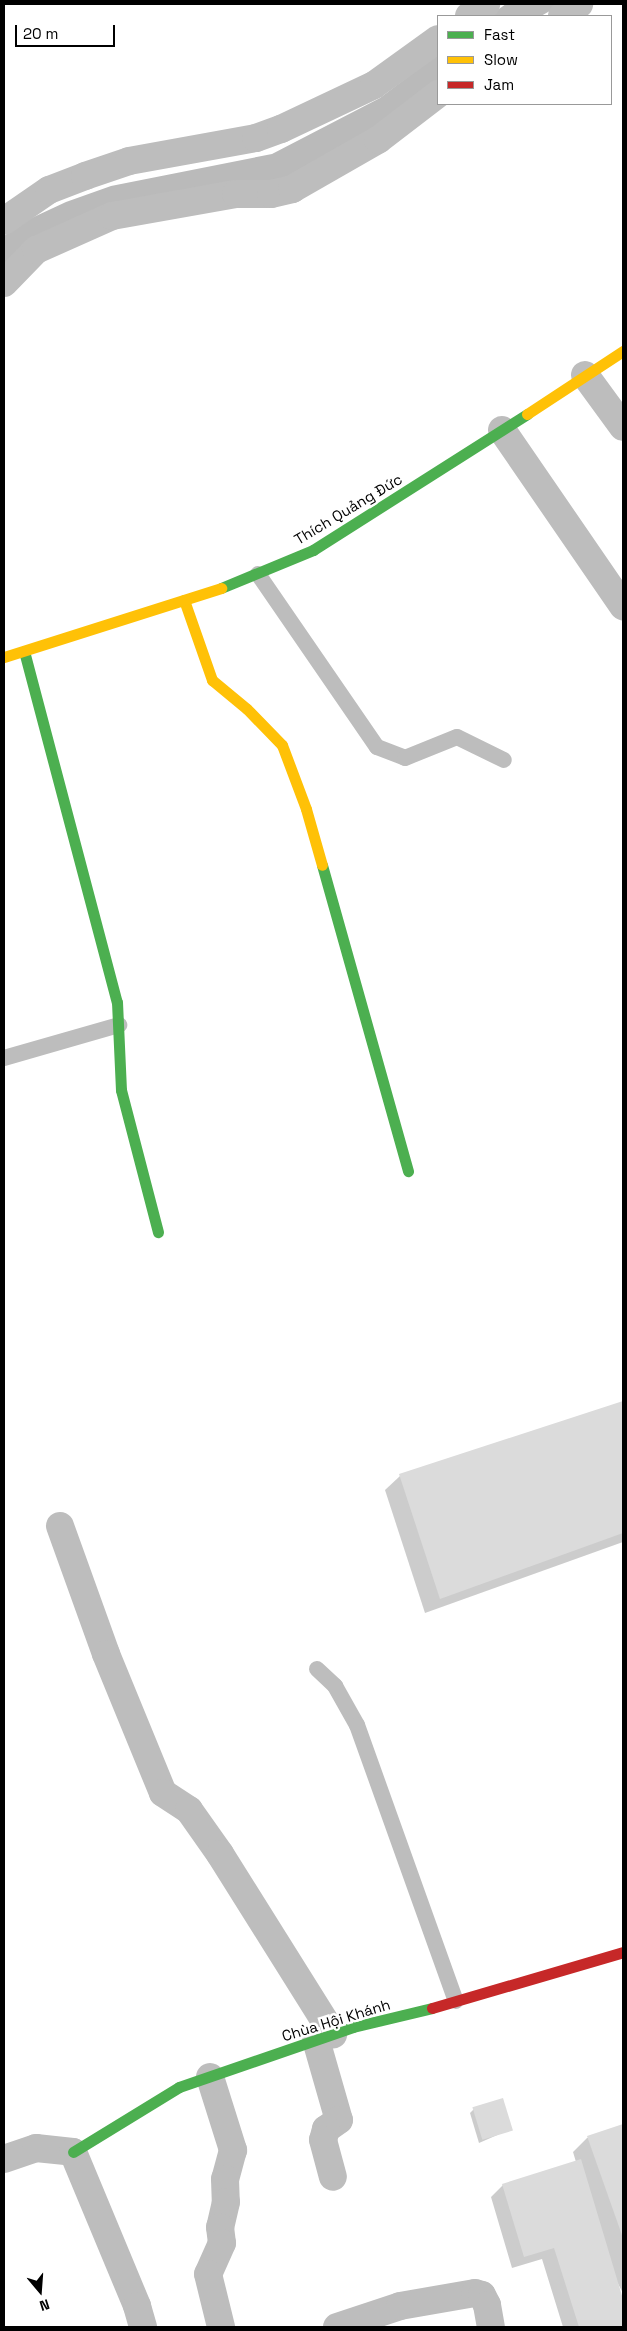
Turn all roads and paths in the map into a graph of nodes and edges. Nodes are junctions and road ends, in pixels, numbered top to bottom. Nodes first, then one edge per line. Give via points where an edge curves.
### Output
1 (486, 4) edge
2 (579, 4) edge
3 (470, 15) edge
4 (563, 15) edge
5 (437, 40) edge
6 (437, 95) edge
7 (4, 221) edge
8 (4, 283) edge
9 (623, 350) edge
10 (585, 376) junction
11 (623, 428) edge
12 (502, 430) junction
13 (258, 574) junction
14 (184, 600) junction
15 (623, 606) edge
16 (24, 651) junction
17 (4, 657) edge
18 (504, 760) dead end
19 (119, 1025) junction
20 (4, 1058) edge
21 (408, 1171) dead end
22 (158, 1232) dead end
23 (60, 1526) dead end
24 (317, 1669) dead end
25 (623, 1952) edge
26 (456, 2001) junction
27 (324, 2037) junction
28 (210, 2077) junction
29 (73, 2152) junction
30 (4, 2159) edge
31 (333, 2177) dead end
32 (143, 2327) edge
33 (221, 2327) edge
34 (337, 2327) edge
35 (491, 2327) edge

1 - 3 street
2 - 4 street
5 - 7 street via 374,85 281,129 256,138 129,161 49,190
6 - 8 street via 378,140 292,189 271,194 236,194 112,216 36,250
9 - 10 street, Thích Quảng Đức
10 - 11 street
10 - 12 street, Thích Quảng Đức
12 - 13 street, Thích Quảng Đức via 313,550
12 - 15 street
13 - 14 street, Thích Quảng Đức
13 - 18 lane via 377,747 405,758 457,737
14 - 16 street, Thích Quảng Đức
14 - 21 street via 212,680 247,709 282,745 306,809
16 - 17 street, Thích Quảng Đức
16 - 19 street via 118,1002
19 - 20 lane
19 - 22 street via 121,1090
23 - 27 street via 106,1654 163,1793 189,1810 220,1854
24 - 26 lane via 335,1686 357,1725
25 - 26 street, Chùa Hội Khánh
26 - 27 street, Chùa Hội Khánh
27 - 28 street, Chùa Hội Khánh
27 - 31 street via 339,2120 326,2129 323,2140
28 - 29 street, Chùa Hội Khánh via 179,2088
28 - 33 street via 233,2150 225,2179 226,2202 220,2227 222,2243 208,2274
29 - 30 street via 36,2148
29 - 32 street
34 - 35 street via 400,2306 476,2293 482,2295 487,2305

